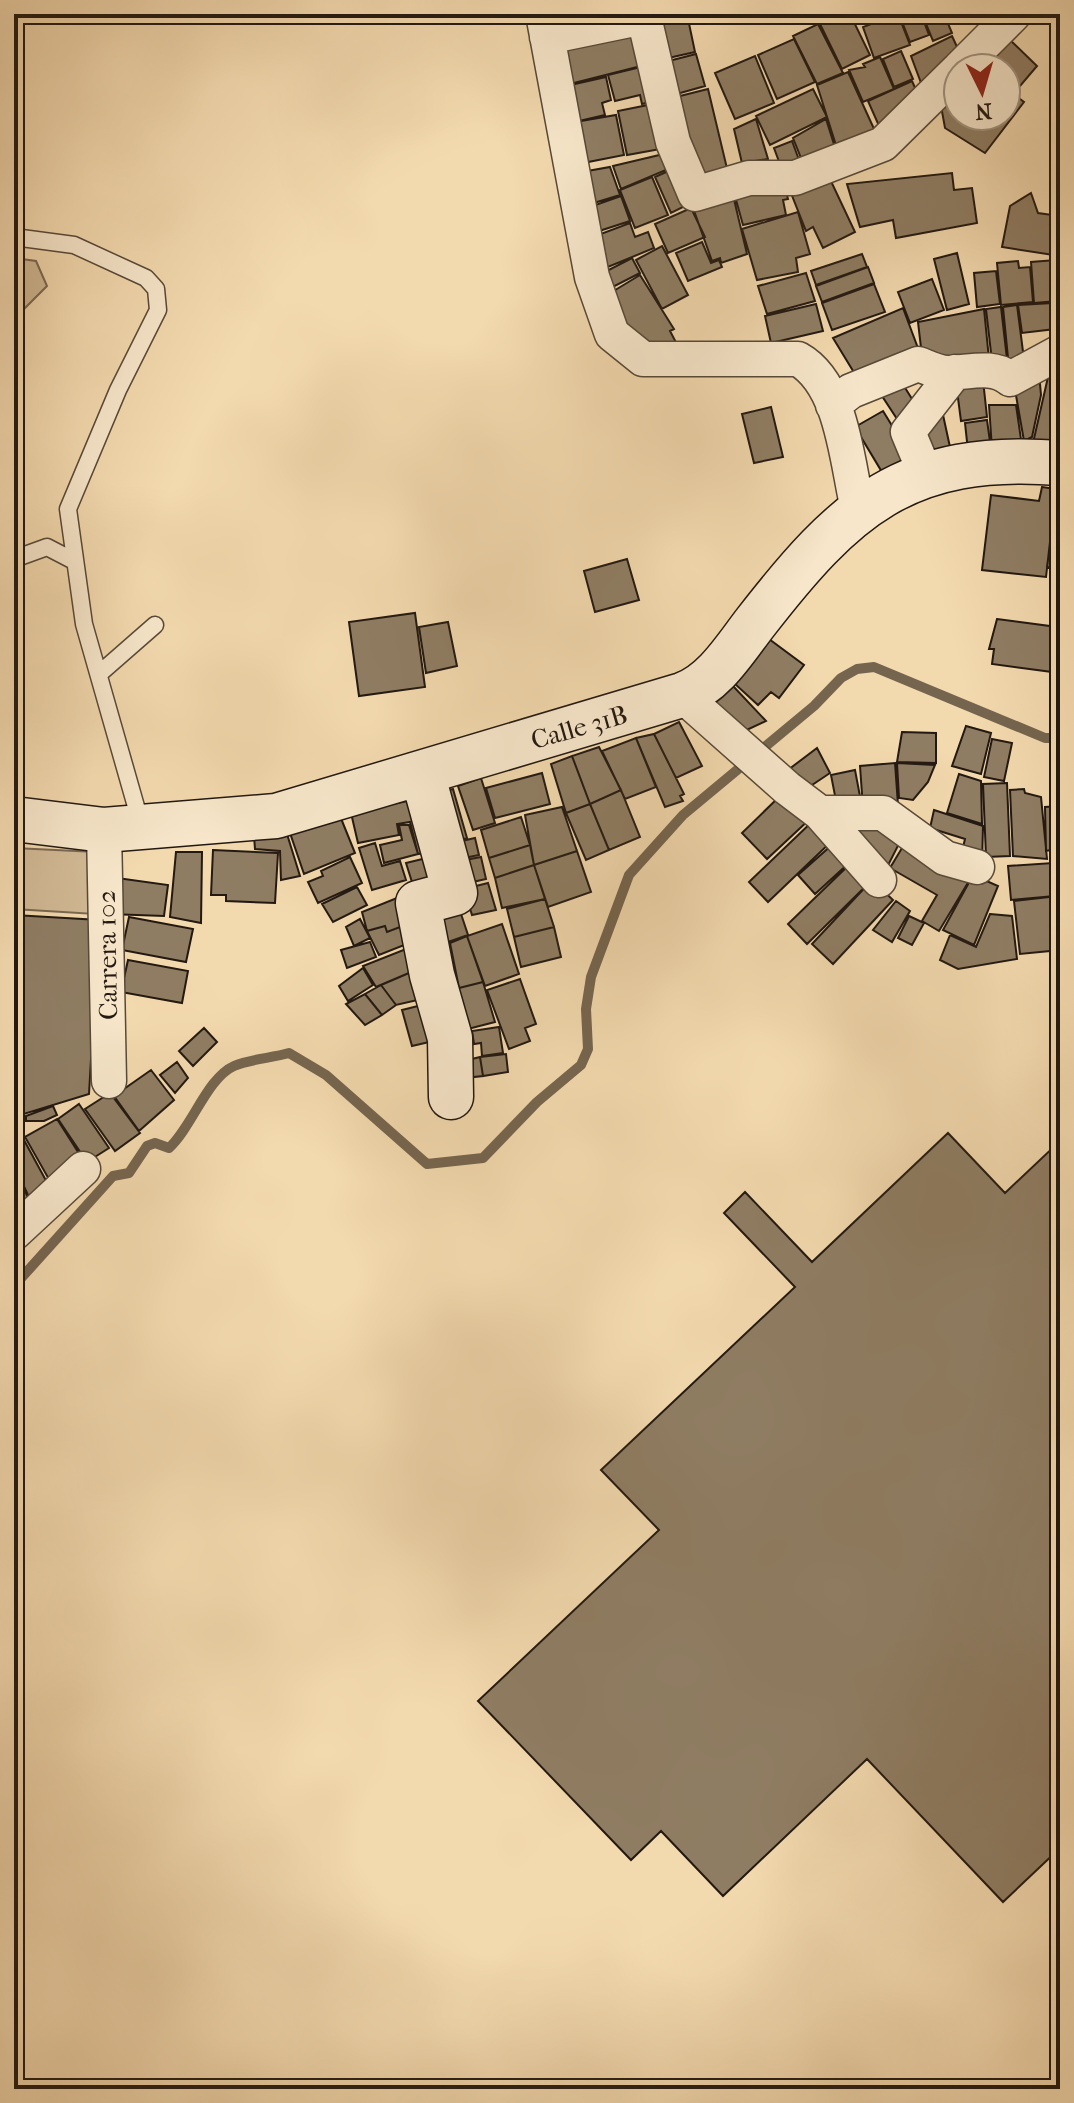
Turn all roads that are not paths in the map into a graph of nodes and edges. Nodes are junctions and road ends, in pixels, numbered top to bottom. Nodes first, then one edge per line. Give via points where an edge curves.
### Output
1 (1014, 14) edge
2 (545, 26) edge
3 (976, 52) edge
4 (942, 86) edge
5 (14, 237) edge
6 (1060, 352) edge
7 (955, 372) junction
8 (833, 405) junction
9 (1060, 463) edge
10 (926, 475) junction
11 (858, 509) junction
12 (14, 559) edge
13 (74, 561) junction
14 (155, 625) dead end
15 (99, 674) junction
16 (682, 695) junction
17 (422, 773) junction
18 (820, 813) junction
19 (14, 819) edge
20 (123, 829) junction
21 (977, 867) dead end
22 (879, 880) dead end
23 (109, 1081) dead end
24 (451, 1097) dead end
25 (83, 1169) dead end
26 (14, 1233) edge

1 - 3 street
2 - 4 street via 644,17 673,142 695,194 749,178 795,178 883,144
2 - 8 street via 592,277 612,334 643,359 798,359 812,367
5 - 13 lane via 74,245 146,278 156,289 158,310 68,509
6 - 7 street via 1010,379 1003,373
7 - 8 street via 918,364 851,391
7 - 10 street via 908,432
8 - 11 street
9 - 10 street, Calle 31B via 982,461
10 - 11 street, Calle 31B
11 - 16 street, Calle 31B via 796,571 723,664 693,692
12 - 13 lane via 47,547
13 - 15 lane
14 - 15 lane
15 - 20 lane
16 - 17 street, Calle 31B
16 - 18 street
17 - 20 street, Calle 31B via 276,816
17 - 24 street via 455,893 418,903 450,1038
18 - 21 street via 883,813 953,862
18 - 22 street
19 - 20 street, Calle 31B
20 - 23 street, Carrera 102
25 - 26 street

